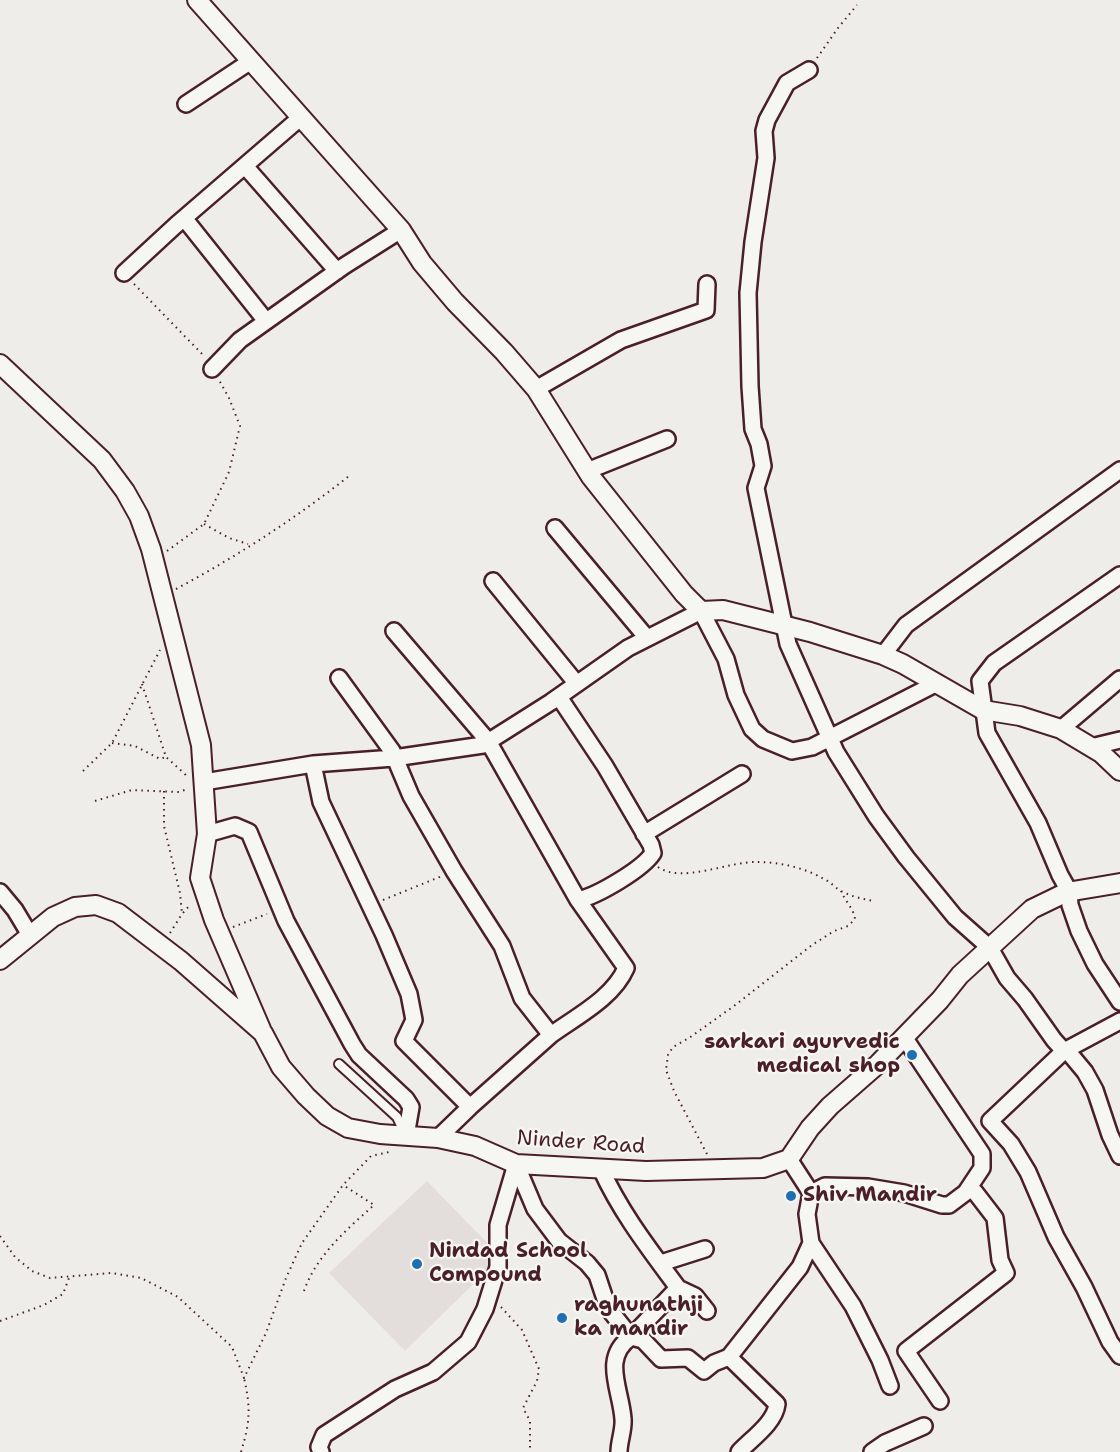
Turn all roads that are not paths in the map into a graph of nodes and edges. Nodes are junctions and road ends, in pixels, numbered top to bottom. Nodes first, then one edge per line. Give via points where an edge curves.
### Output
1 (197, 0) edge
2 (251, 61) junction
3 (809, 70) road end
4 (186, 104) dead end
5 (300, 118) junction
6 (245, 166) junction
7 (184, 218) junction
8 (401, 230) junction
9 (337, 271) junction
10 (124, 273) road end
11 (707, 284) dead end
12 (266, 321) junction
13 (0, 364) edge
14 (212, 369) road end
15 (536, 389) junction
16 (667, 438) dead end
17 (587, 471) junction
18 (1118, 477) edge
19 (555, 528) dead end
20 (1120, 575) edge
21 (493, 581) dead end
22 (701, 611) junction
23 (784, 625) junction
24 (394, 631) dead end
25 (647, 638) junction
26 (883, 656) junction
27 (339, 678) dead end
28 (1120, 679) edge
29 (578, 684) junction
30 (937, 684) junction
31 (559, 697) junction
32 (983, 710) junction
33 (1061, 729) junction
34 (829, 738) junction
35 (1120, 740) edge
36 (488, 741) junction
37 (1091, 747) junction
38 (394, 758) junction
39 (313, 764) junction
40 (1120, 771) edge
41 (742, 774) dead end
42 (204, 782) junction
43 (207, 834) junction
44 (644, 834) junction
45 (1120, 883) edge
46 (1070, 891) junction
47 (0, 892) edge
48 (578, 900) junction
49 (30, 935) junction
50 (990, 948) junction
51 (0, 960) edge
52 (1120, 1002) edge
53 (1120, 1021) edge
54 (263, 1033) junction
55 (551, 1035) junction
56 (904, 1038) junction
57 (1064, 1052) junction
58 (339, 1064) dead end
59 (470, 1107) junction
60 (406, 1136) junction
61 (438, 1138) junction
62 (1120, 1156) edge
63 (789, 1159) junction
64 (516, 1164) junction
65 (601, 1169) junction
66 (966, 1192) junction
67 (811, 1193) junction
68 (811, 1243) junction
69 (705, 1249) dead end
70 (661, 1263) junction
71 (678, 1287) junction
72 (707, 1311) dead end
73 (631, 1337) junction
74 (1120, 1356) edge
75 (729, 1357) junction
76 (890, 1386) dead end
77 (940, 1401) dead end
78 (924, 1426) dead end
79 (321, 1452) edge
80 (619, 1452) edge
81 (739, 1452) edge
82 (872, 1452) edge

1 - 2 street
2 - 4 street
2 - 5 street
3 - 23 street via 787,83 767,120 766,158 748,292 753,429 763,466 756,488
5 - 6 street
5 - 8 street
6 - 7 street
6 - 9 street
7 - 10 street
7 - 12 street
8 - 9 street
8 - 15 street via 455,302
9 - 12 street
11 - 15 street via 706,310 621,340
12 - 14 street via 240,340
13 - 42 street via 102,460 139,516 201,745
15 - 17 street
16 - 17 street
17 - 22 street
18 - 26 street via 906,625
19 - 25 street
20 - 32 street via 994,663 980,681
21 - 29 street
22 - 23 street via 723,610
22 - 25 street
22 - 34 street via 726,659 736,695 752,729 763,740 792,751
23 - 26 street
23 - 34 street via 788,644
24 - 36 street
25 - 29 street
26 - 30 street
27 - 38 street
28 - 33 street
29 - 31 street
30 - 32 street
30 - 34 street
31 - 36 street
31 - 44 street
32 - 33 street
32 - 46 street via 987,733 1038,823
33 - 37 street
34 - 50 street via 906,857 955,917
35 - 37 street
36 - 38 street via 475,747
36 - 48 street
37 - 40 street
38 - 39 street
38 - 55 street via 454,871 502,946 522,998
39 - 42 street
39 - 59 street via 321,802 409,994 414,1020 404,1041
41 - 44 street
42 - 43 street
43 - 54 street via 200,878 219,933
43 - 60 street via 235,826 249,832 280,908 359,1055 411,1107
44 - 48 street via 653,853 648,860 590,897
45 - 46 street
46 - 50 street via 1032,909
46 - 52 street via 1070,905 1079,931
47 - 49 street
48 - 55 street via 626,968 609,992
49 - 51 street, Ninder Road
49 - 54 street, Ninder Road via 53,917 75,907 96,905 118,913 171,952
50 - 56 street via 960,975
50 - 57 street via 1007,978
53 - 57 street
54 - 60 street, Ninder Road via 281,1067 327,1116 348,1128
55 - 59 street
56 - 63 street via 830,1106
56 - 66 street via 982,1154 982,1168
57 - 62 street via 1070,1054 1090,1081
57 - 74 street via 990,1121 1011,1144 1028,1172 1056,1237
58 - 60 lane via 396,1117
59 - 61 street
60 - 61 street, Ninder Road
61 - 64 street, Ninder Road via 475,1146
63 - 65 street, Ninder Road via 763,1168
63 - 67 street
64 - 65 street, Ninder Road
64 - 73 street via 535,1209 559,1241 597,1275 608,1308
64 - 79 street via 498,1224 498,1267 485,1309 468,1342 433,1372 367,1405 324,1435
65 - 70 street via 632,1225
66 - 67 street via 949,1205 868,1187 825,1186
66 - 77 street via 975,1192 995,1218 1000,1260 1006,1273 906,1351
67 - 68 street via 807,1214
68 - 75 street via 800,1267
68 - 76 street via 853,1306
69 - 70 street
70 - 71 street
71 - 72 street via 695,1296
71 - 73 street
73 - 75 street via 643,1340 662,1359 688,1358 704,1371
73 - 80 street via 622,1342 614,1358 623,1423
75 - 81 street via 777,1404 776,1412
78 - 82 street

